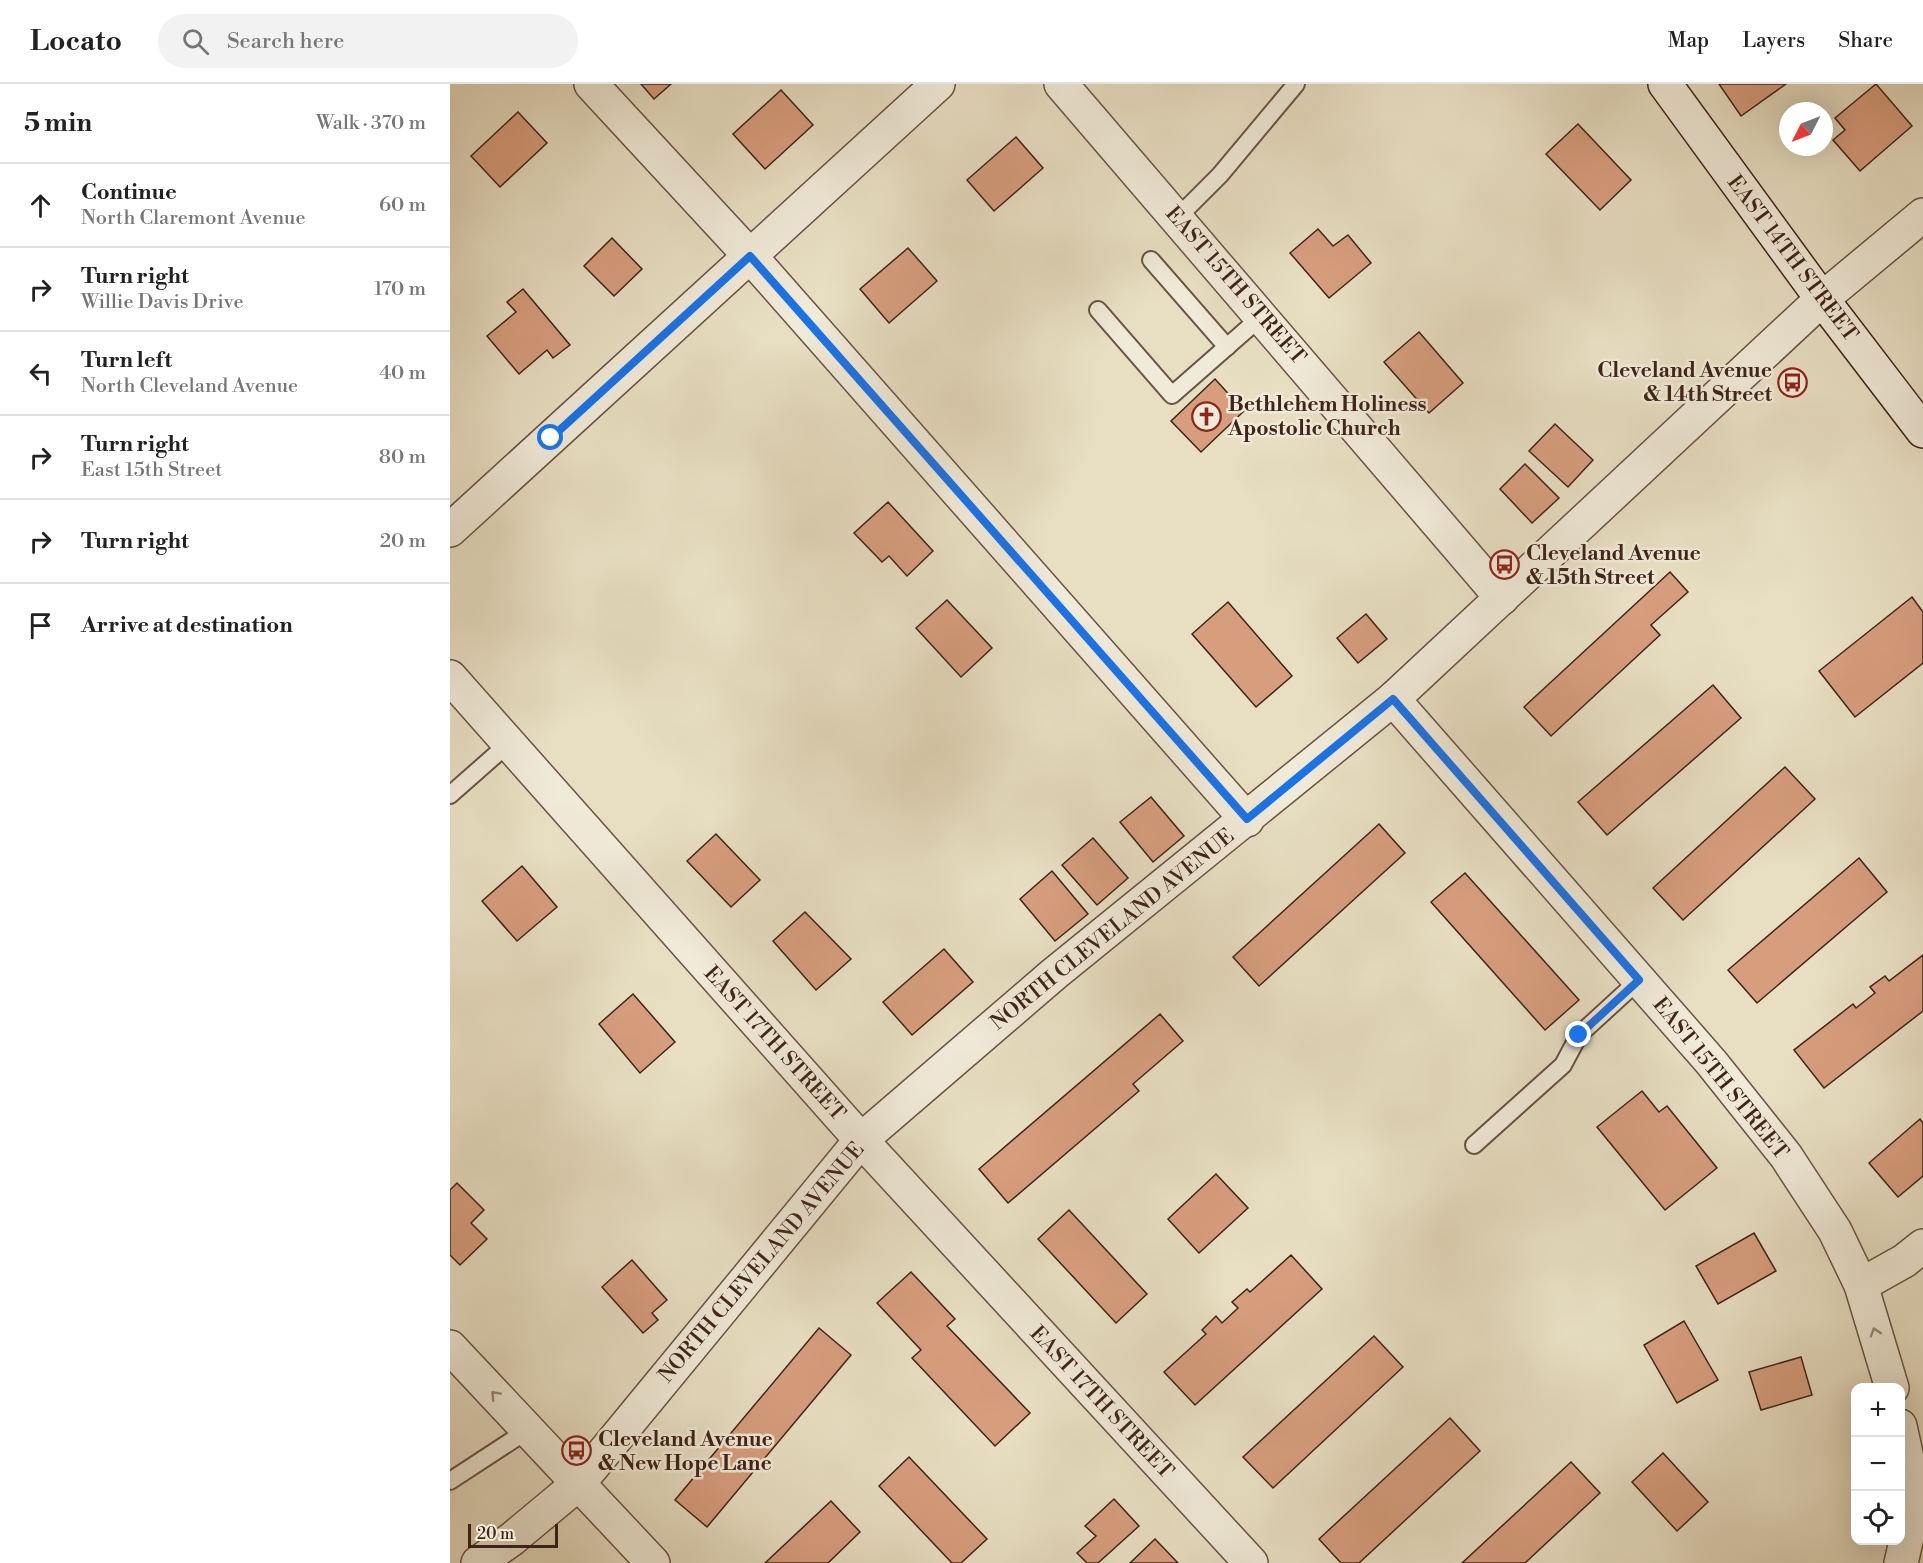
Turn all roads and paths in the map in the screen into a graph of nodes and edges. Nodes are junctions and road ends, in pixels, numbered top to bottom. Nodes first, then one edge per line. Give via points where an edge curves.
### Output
1 (591, 84) edge
2 (938, 84) edge
3 (1061, 84) edge
4 (1296, 84) edge
5 (1665, 84) edge
6 (1923, 215) edge
7 (1178, 217) junction
8 (750, 256) junction
9 (1151, 260) dead end
10 (1822, 299) junction
11 (1098, 310) dead end
12 (1263, 316) junction
13 (1227, 347) junction
14 (1923, 431) edge
15 (450, 530) edge
16 (1502, 598) junction
17 (450, 677) edge
18 (1393, 699) junction
19 (509, 743) junction
20 (450, 795) edge
21 (1247, 819) junction
22 (1639, 980) junction
23 (861, 1140) junction
24 (1474, 1145) dead end
25 (1923, 1246) edge
26 (1861, 1285) junction
27 (450, 1347) edge
28 (1890, 1383) edge
29 (528, 1430) junction
30 (1902, 1437) edge
31 (450, 1481) edge
32 (578, 1484) junction
33 (478, 1563) edge
34 (654, 1563) edge
35 (1251, 1563) edge
36 (1901, 1563) edge

1 - 8 street
2 - 8 street
3 - 7 street, EAST 15TH STREET
4 - 7 lane via 1220,175
5 - 10 street, EAST 14TH STREET
6 - 10 street, NORTH CLEVELAND AVENUE
7 - 12 street, EAST 15TH STREET
8 - 15 street
8 - 21 street
9 - 13 lane
10 - 14 street, EAST 14TH STREET
10 - 16 street, NORTH CLEVELAND AVENUE
11 - 13 lane via 1172,395
12 - 13 lane
12 - 16 street, EAST 15TH STREET
16 - 18 street, NORTH CLEVELAND AVENUE
17 - 19 street, EAST 17TH STREET
18 - 21 street, NORTH CLEVELAND AVENUE
18 - 22 street, EAST 15TH STREET
19 - 20 lane
19 - 23 street, EAST 17TH STREET
21 - 23 street, NORTH CLEVELAND AVENUE via 1054,974
22 - 24 lane via 1579,1035 1563,1065
22 - 26 street, EAST 15TH STREET via 1786,1156 1835,1231
23 - 32 street, NORTH CLEVELAND AVENUE
23 - 35 street, EAST 17TH STREET
25 - 26 street
28 -> 26 street, EAST 15TH STREET
29 -> 27 street
29 - 31 lane
29 - 32 street
30 - 36 street via 1910,1524
32 - 33 street, NORTH CLEVELAND AVENUE
32 - 34 street

